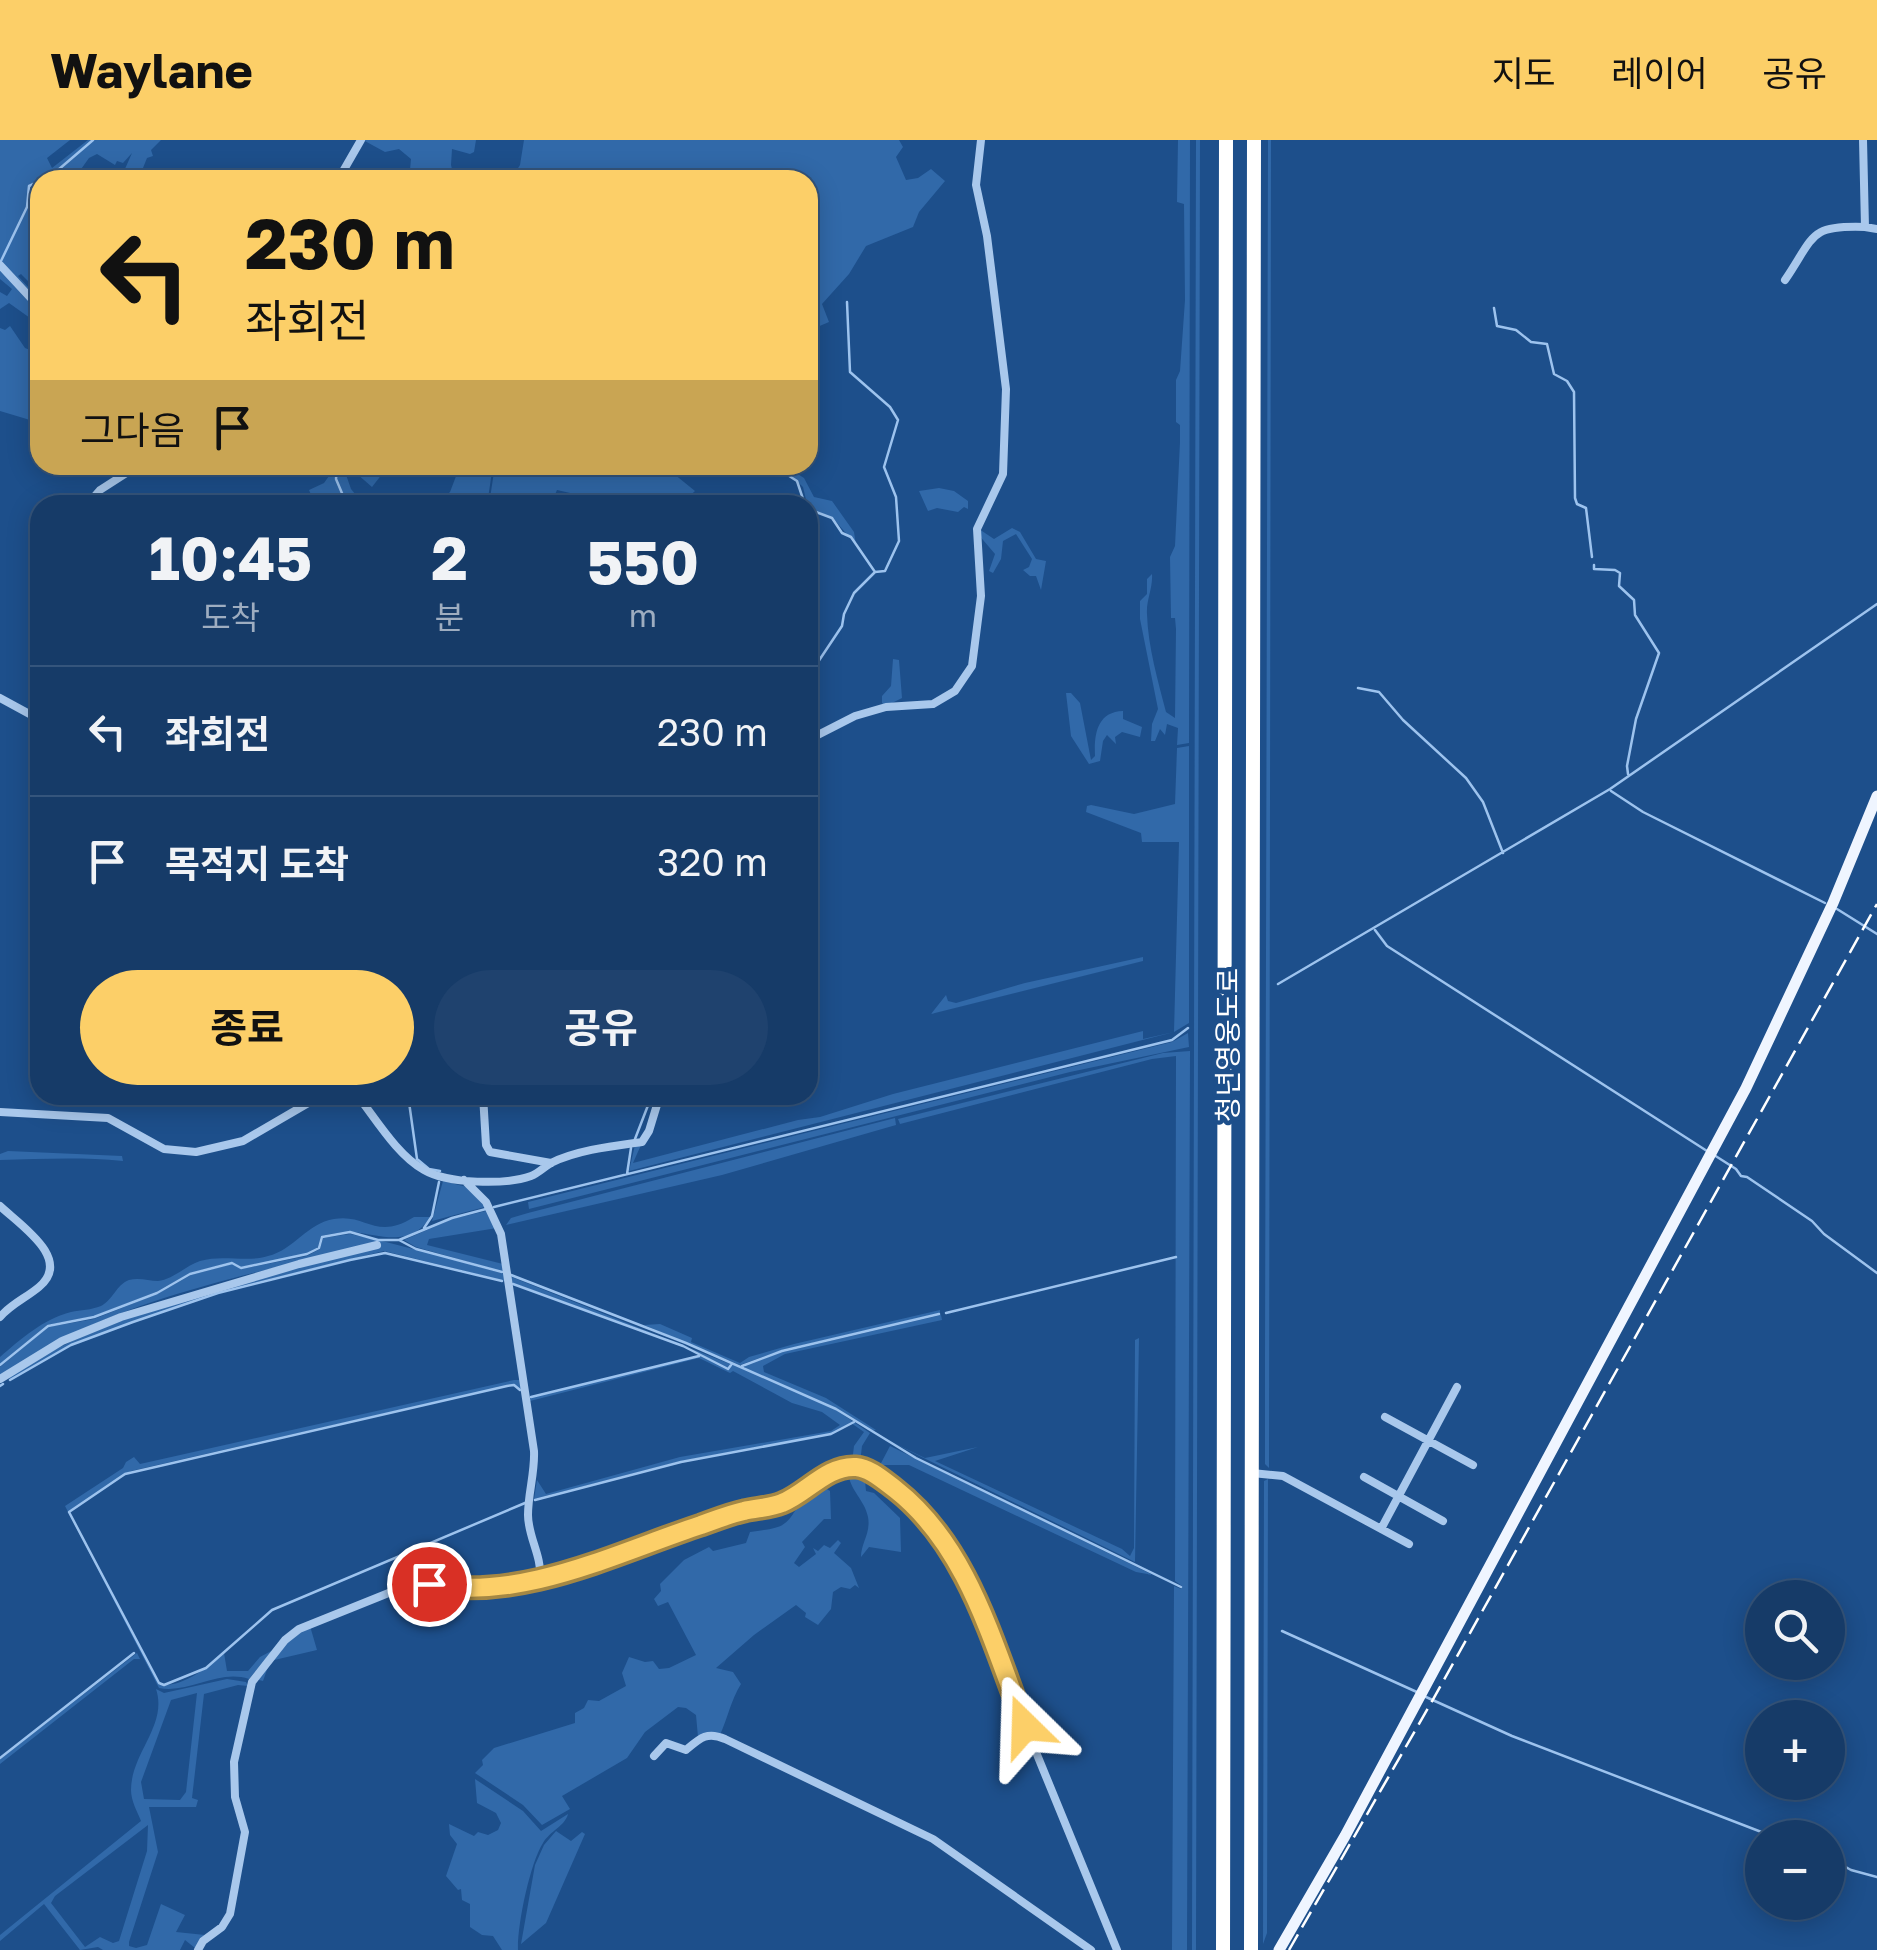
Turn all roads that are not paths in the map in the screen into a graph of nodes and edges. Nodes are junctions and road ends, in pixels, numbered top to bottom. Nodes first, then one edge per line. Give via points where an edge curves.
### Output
1 (361, 140) edge
2 (981, 140) edge
3 (1226, 140) edge
4 (1254, 140) edge
5 (1863, 140) edge
6 (344, 170) edge
7 (1865, 227) junction
8 (1877, 230) edge
9 (0, 265) edge
10 (1785, 280) dead end
11 (30, 297) edge
12 (123, 475) edge
13 (96, 495) edge
14 (0, 698) edge
15 (30, 714) edge
16 (818, 735) edge
17 (1877, 796) edge
18 (305, 1105) edge
19 (365, 1105) edge
20 (484, 1105) edge
21 (657, 1105) edge
22 (0, 1112) edge
23 (550, 1164) junction
24 (464, 1180) junction
25 (0, 1206) edge
26 (376, 1244) dead end
27 (0, 1316) edge
28 (0, 1379) edge
29 (1457, 1387) dead end
30 (1385, 1416) dead end
31 (1428, 1440) junction
32 (1473, 1465) dead end
33 (1252, 1473) junction
34 (1364, 1477) dead end
35 (1399, 1496) junction
36 (1443, 1521) dead end
37 (1382, 1529) junction
38 (1409, 1544) dead end
39 (540, 1578) junction
40 (654, 1756) dead end
41 (198, 1950) edge
42 (1091, 1950) edge
43 (1117, 1950) edge
44 (1223, 1950) edge
45 (1251, 1950) edge
46 (1280, 1950) edge

1 - 6 street
2 - 16 street via 976,184 1006,389 1002,474 977,529 981,596 972,666 955,691 933,704 870,712
3 - 44 highway, 청년영웅도로
4 - 33 highway, 청년영웅도로
5 - 7 street
7 - 8 street
7 - 10 street via 1816,234
9 - 11 street
12 - 13 street
14 - 15 street
17 - 46 main road via 1746,1088
18 - 22 street via 243,1141 196,1152 164,1149 108,1118
19 - 24 street via 411,1160 436,1176
20 - 23 street via 490,1152
21 - 23 street via 642,1142
23 - 24 street via 515,1180
24 - 39 street via 486,1202 501,1234 534,1451 528,1511
25 - 27 street via 41,1243 51,1265 48,1278
26 - 28 street via 121,1317 62,1341
29 - 31 street
30 - 31 street
31 - 32 street
31 - 35 street
33 - 37 street via 1283,1476
33 - 45 highway, 청년영웅도로
34 - 35 street
35 - 36 street
35 - 37 street
37 - 38 street
39 - 41 street via 472,1590 406,1586 285,1640 257,1672 244,1708 234,1762 245,1832 230,1914
39 - 43 street via 783,1503 853,1466 886,1482 930,1520 959,1564
40 - 42 street via 666,1743 686,1750 706,1735 725,1738 932,1840

